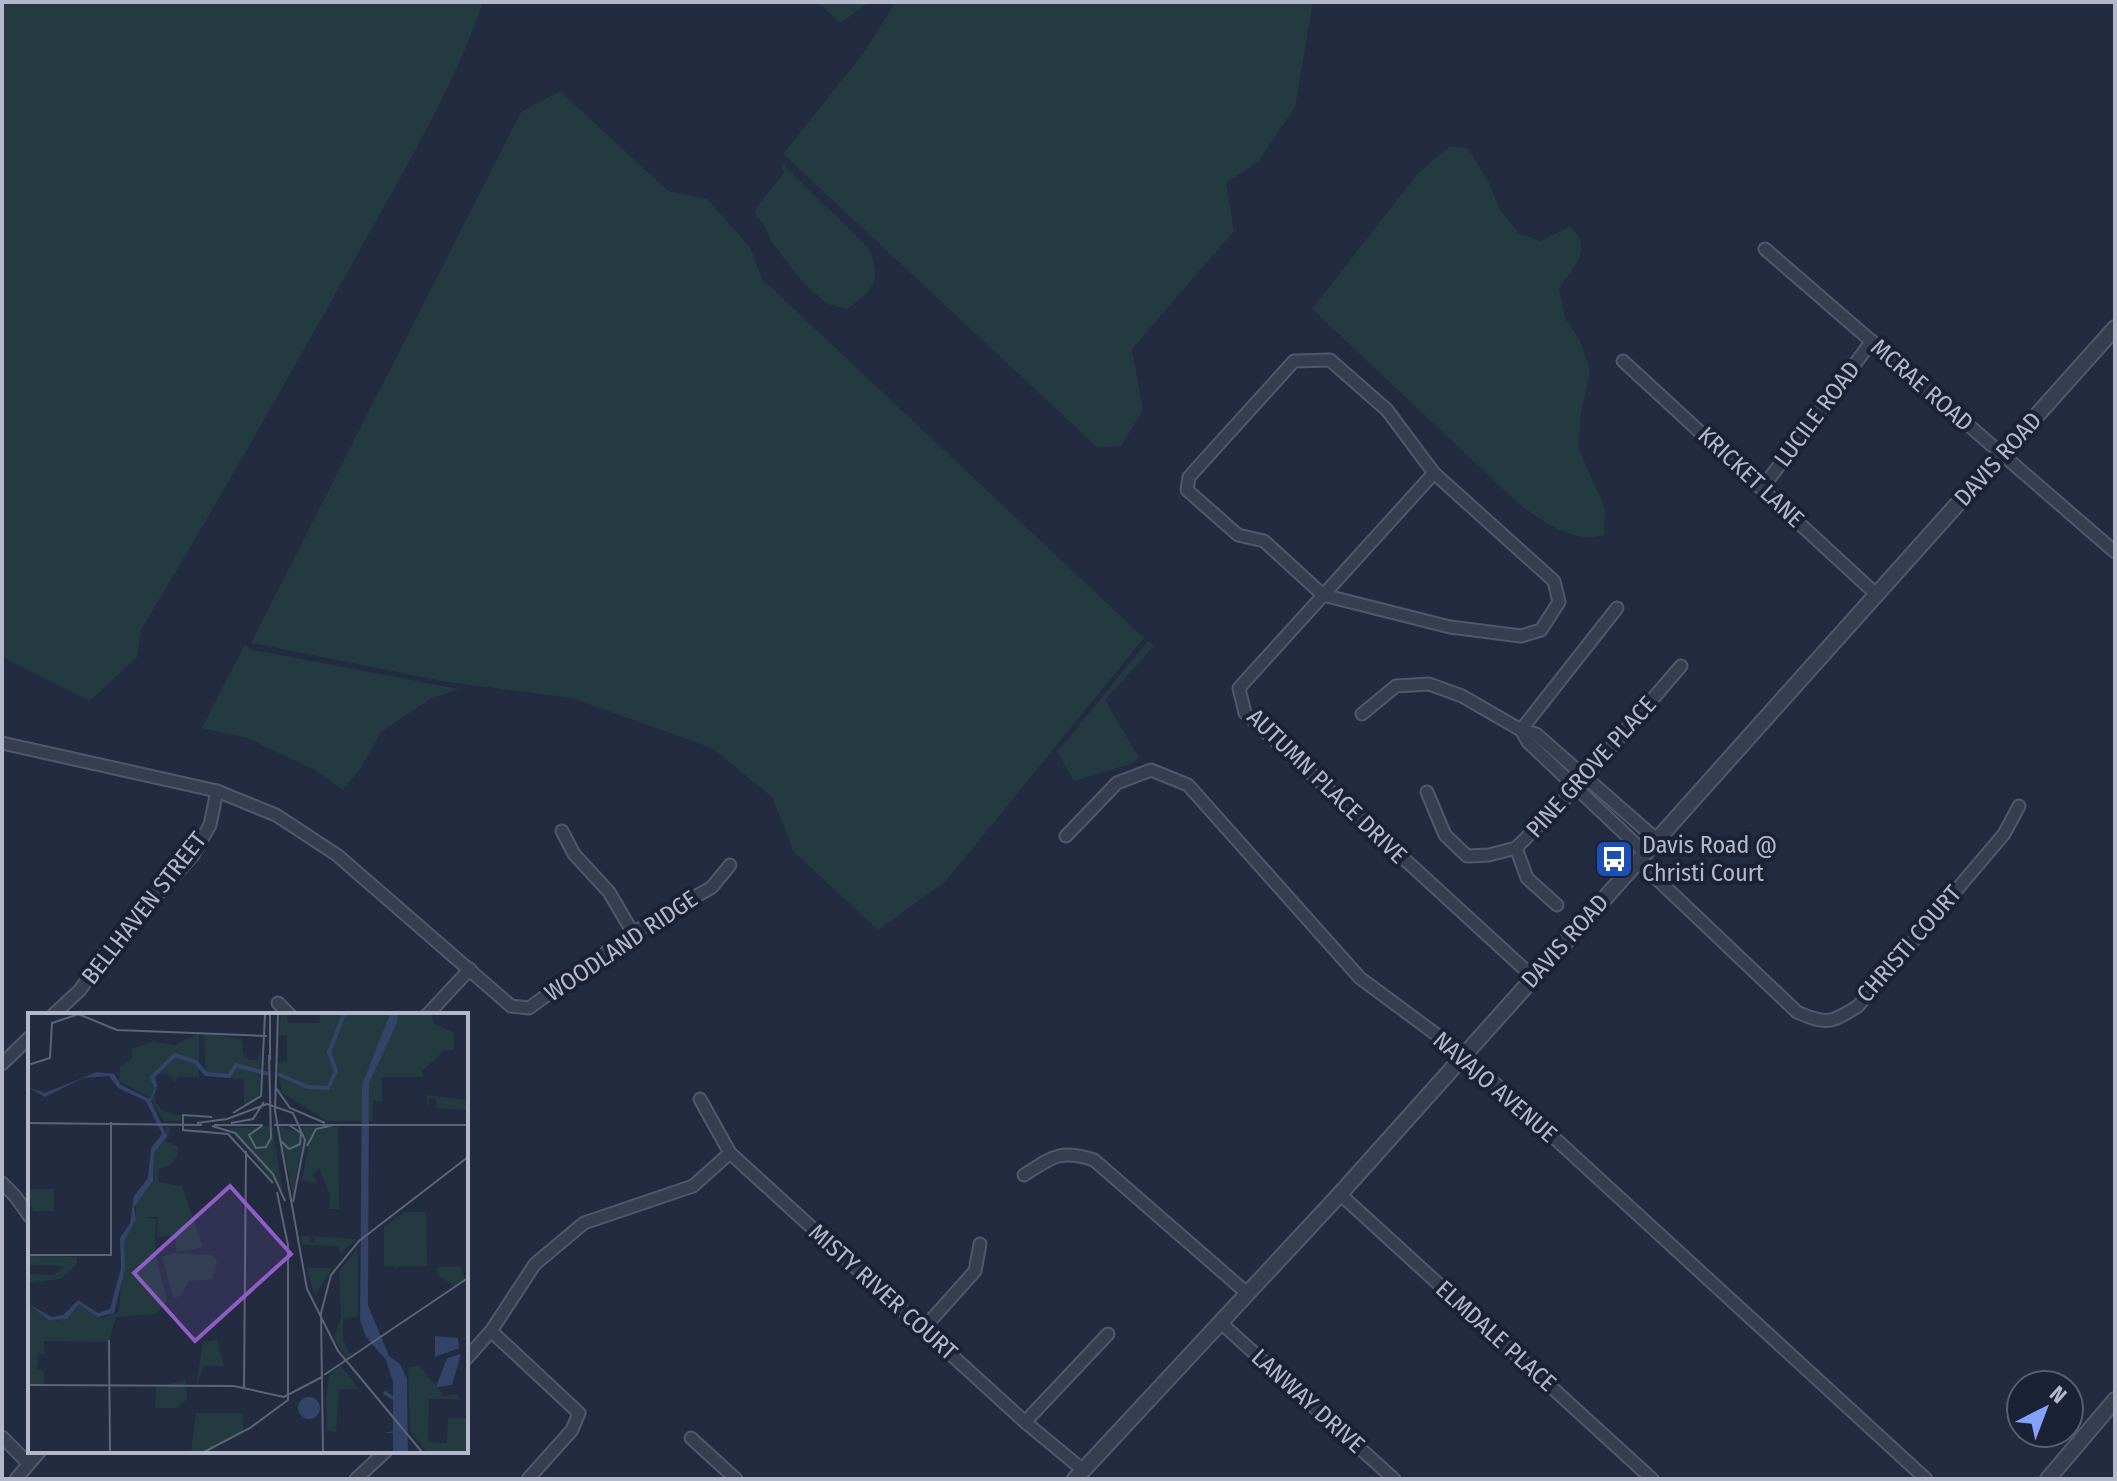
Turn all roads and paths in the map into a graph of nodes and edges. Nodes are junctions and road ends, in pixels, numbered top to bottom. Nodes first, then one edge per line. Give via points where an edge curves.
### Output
1 (1765, 249) dead end
2 (2115, 328) edge
3 (1872, 341) junction
4 (1623, 361) dead end
5 (2002, 455) junction
6 (1434, 473) junction
7 (1763, 487) junction
8 (2115, 552) edge
9 (1323, 595) junction
10 (1877, 595) junction
11 (1617, 608) dead end
12 (1681, 666) dead end
13 (1362, 714) dead end
14 (1521, 730) junction
15 (2, 743) edge
16 (1586, 777) junction
17 (1576, 788) junction
18 (217, 791) junction
19 (1427, 792) dead end
20 (2019, 806) dead end
21 (562, 831) dead end
22 (1066, 836) dead end
23 (1656, 839) junction
24 (1516, 848) junction
25 (1641, 856) junction
26 (730, 865) dead end
27 (1557, 905) dead end
28 (633, 933) junction
29 (470, 969) junction
30 (1533, 977) junction
31 (278, 1003) dead end
32 (55, 1013) edge
33 (288, 1013) edge
34 (429, 1013) edge
35 (28, 1039) edge
36 (1464, 1055) junction
37 (2, 1064) edge
38 (700, 1099) dead end
39 (730, 1153) junction
40 (1024, 1175) dead end
41 (2, 1183) edge
42 (1340, 1194) junction
43 (28, 1214) edge
44 (980, 1244) dead end
45 (1248, 1294) junction
46 (1221, 1323) junction
47 (924, 1328) junction
48 (491, 1331) junction
49 (1108, 1334) dead end
50 (468, 1357) edge
51 (2115, 1400) edge
52 (1025, 1422) junction
53 (2, 1437) edge
54 (691, 1438) dead end
55 (38, 1453) edge
56 (384, 1453) edge
57 (29, 1464) junction
58 (1079, 1475) edge
59 (16, 1479) edge
60 (356, 1479) edge
61 (528, 1479) edge
62 (736, 1479) edge
63 (1394, 1479) edge
64 (1652, 1479) edge
65 (1926, 1479) edge
66 (2048, 1479) edge

1 - 3 street, MCRAE ROAD
2 - 5 street, DAVIS ROAD
3 - 5 street, MCRAE ROAD
3 - 7 street, LUCILE ROAD
4 - 7 street, KRICKET LANE
5 - 8 street, MCRAE ROAD
5 - 10 street, DAVIS ROAD
6 - 9 street, AUTUMN PLACE DRIVE
6 - 9 street via 1554,581 1559,602 1541,630 1521,636 1450,627
6 - 9 street via 1387,410 1330,360 1294,361 1189,477 1187,490 1238,535 1264,541
7 - 10 street, KRICKET LANE
9 - 30 street, AUTUMN PLACE DRIVE via 1239,688 1245,713
10 - 23 street, DAVIS ROAD
11 - 14 street
12 - 16 street, PINE GROVE PLACE
13 - 14 street via 1396,686 1429,684 1462,696
14 - 16 street via 1536,734
14 - 17 street, CHRISTI COURT
15 - 18 street, WOODLAND RIDGE
16 - 17 street, PINE GROVE PLACE
16 - 23 street
17 - 24 street, PINE GROVE PLACE
17 - 25 street, CHRISTI COURT
18 - 29 street, WOODLAND RIDGE via 276,815 337,855
18 - 32 street, BELLHAVEN STREET via 210,825 193,855
19 - 24 street via 1445,835 1467,856
20 - 25 street, CHRISTI COURT via 2004,834 1858,1006 1838,1019 1820,1022 1797,1012
21 - 28 street
22 - 36 street, NAVAJO AVENUE via 1117,783 1151,770 1188,785 1360,978
23 - 25 street, DAVIS ROAD
24 - 27 street, PINE GROVE PLACE via 1527,878
25 - 30 street, DAVIS ROAD
26 - 28 street, WOODLAND RIDGE via 712,887
28 - 29 street, WOODLAND RIDGE via 529,1008 511,1006
29 - 34 street
30 - 36 street, DAVIS ROAD
31 - 33 street
35 - 37 street
36 - 42 street, DAVIS ROAD
36 - 65 street, NAVAJO AVENUE
38 - 39 street, MISTY RIVER COURT
39 - 47 street, MISTY RIVER COURT
39 - 48 street via 693,1186 584,1223 535,1264
40 - 45 street via 1057,1154 1094,1160
41 - 43 street
42 - 45 street, DAVIS ROAD
42 - 64 street, ELMDALE PLACE
44 - 47 street via 975,1271
45 - 46 street, DAVIS ROAD
46 - 58 street, DAVIS ROAD
46 - 63 street, LANWAY DRIVE
47 - 52 street, MISTY RIVER COURT
48 - 50 street
48 - 61 street via 579,1413 572,1430
49 - 52 street
51 - 66 street
52 - 58 street, MISTY RIVER COURT
53 - 57 street
54 - 62 street
55 - 57 street
56 - 60 street
57 - 59 street

